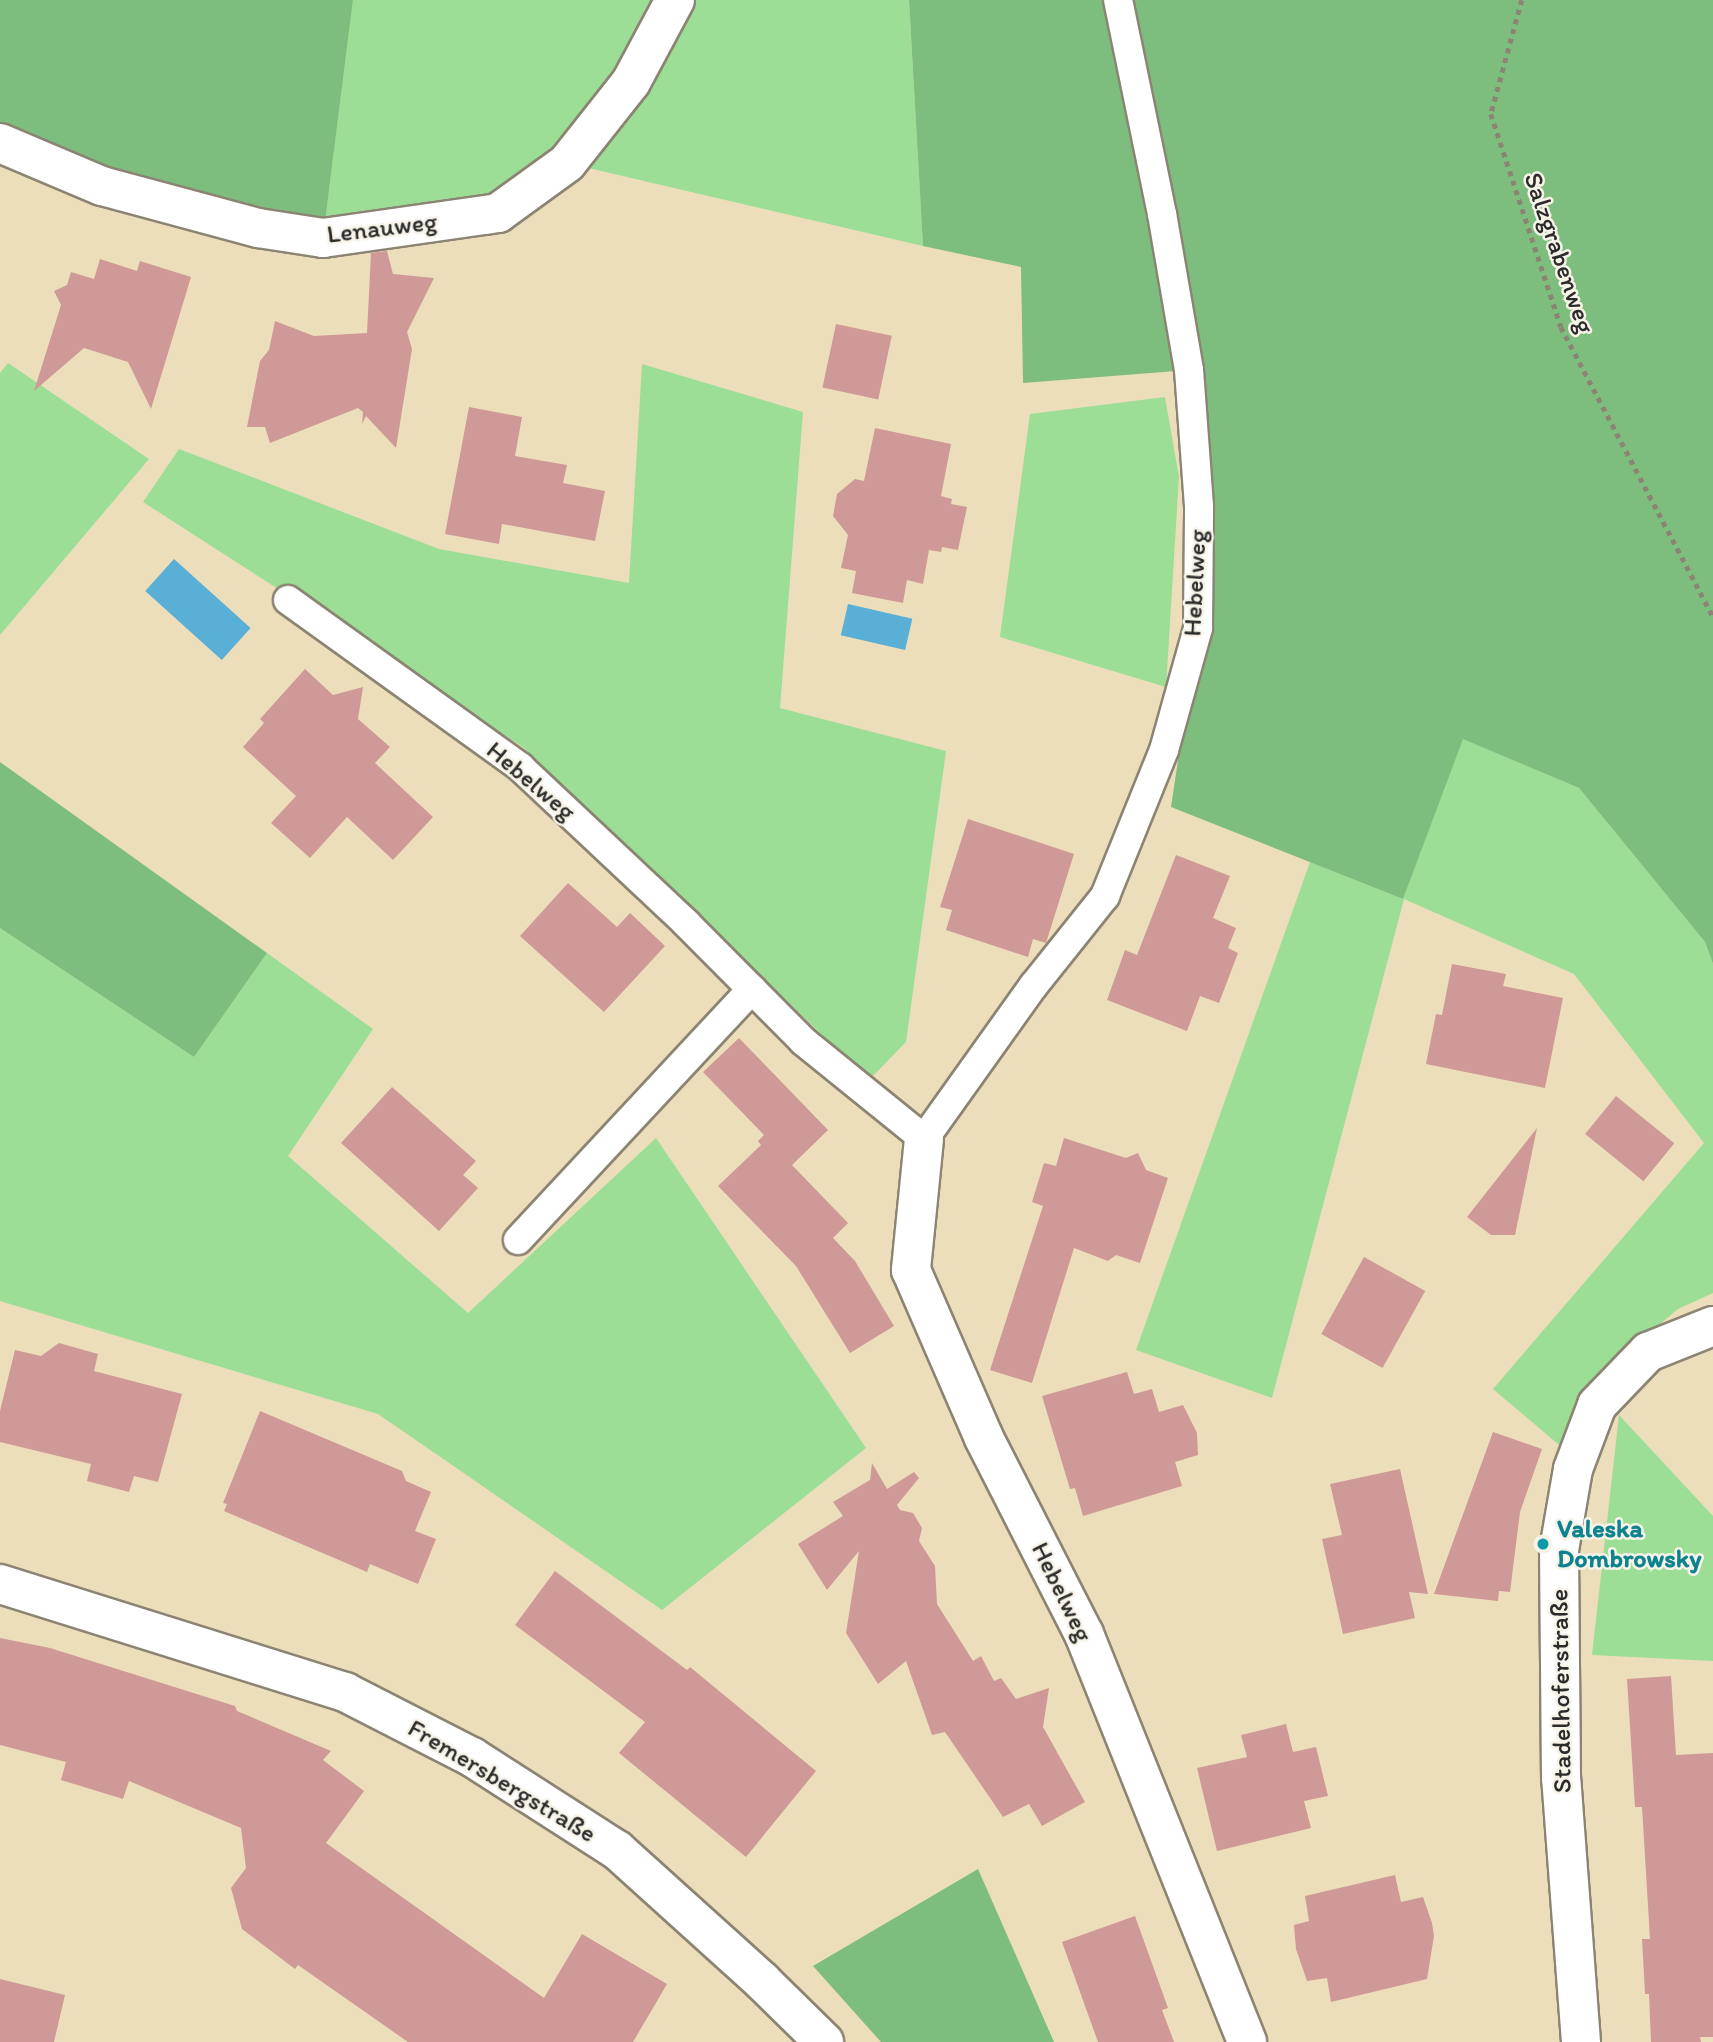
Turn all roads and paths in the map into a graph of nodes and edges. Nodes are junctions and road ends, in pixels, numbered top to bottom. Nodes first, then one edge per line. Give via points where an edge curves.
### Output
1 (675, 0) edge
2 (1118, 0) edge
3 (1522, 0) edge
4 (0, 143) edge
5 (288, 600) dead end
6 (1713, 617) edge
7 (752, 989) junction
8 (924, 1139) junction
9 (518, 1240) dead end
10 (1713, 1326) edge
11 (0, 1584) edge
12 (824, 2042) edge
13 (1247, 2042) edge
14 (1581, 2042) edge

1 - 4 street, Lenauweg via 631,82 567,163 498,213 323,238 258,228 102,186
2 - 8 lane, Hebelweg via 1189,370 1199,506 1198,628 1164,750 1105,896 1034,985
3 - 6 path, Salzgrabenweg via 1491,114 1561,327
5 - 7 lane, Hebelweg via 520,767
7 - 8 lane, Hebelweg via 803,1041
7 - 9 lane
8 - 13 street, Hebelweg via 911,1270 984,1438 1084,1634
10 - 14 street, Stadelhoferstraße via 1648,1352 1597,1405 1573,1469 1559,1550 1561,1777
11 - 12 street, Fremersbergstraße via 345,1692 472,1757 617,1850

